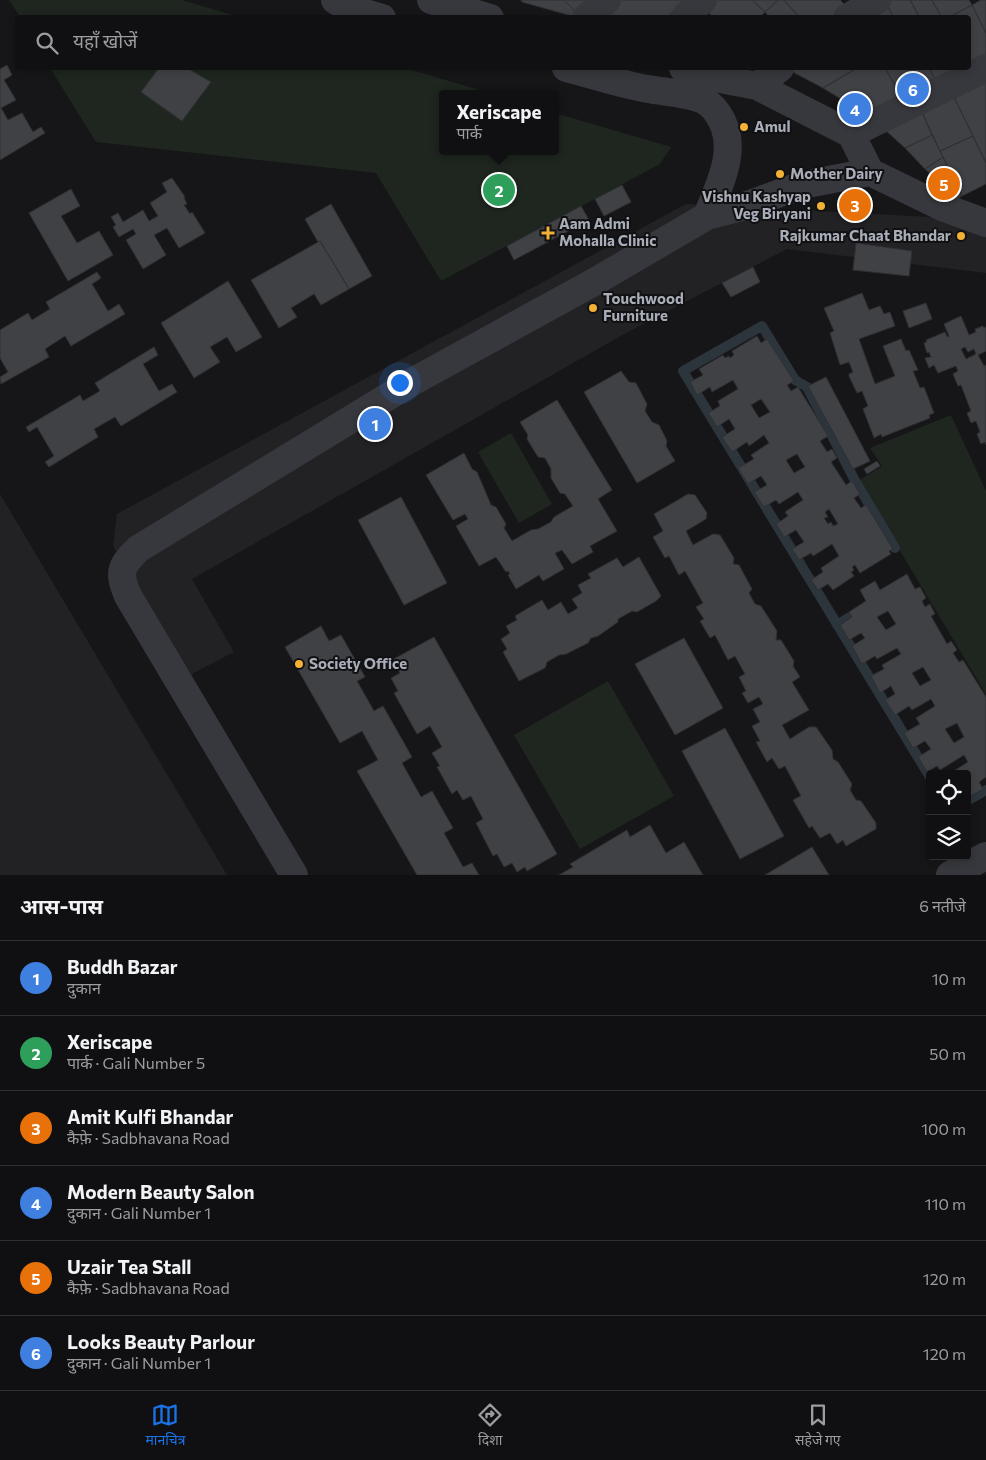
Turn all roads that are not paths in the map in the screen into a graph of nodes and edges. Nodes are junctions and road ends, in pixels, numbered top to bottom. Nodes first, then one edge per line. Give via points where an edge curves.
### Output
1 (335, 0) edge
2 (432, 0) edge
3 (504, 0) edge
4 (607, 0) edge
5 (703, 0) edge
6 (877, 0) edge
7 (372, 15) edge
8 (480, 15) edge
9 (497, 15) edge
10 (590, 15) edge
11 (687, 15) edge
12 (852, 15) edge
13 (986, 68) edge
14 (574, 70) edge
15 (684, 70) edge
16 (777, 70) edge
17 (757, 86) junction
18 (706, 88) junction
19 (851, 134) junction
20 (870, 172) junction
21 (707, 216) junction
22 (986, 223) edge
23 (986, 856) edge
24 (294, 875) edge
25 (950, 875) edge

1 - 7 street via 348,8
2 - 8 street
3 - 9 street
4 - 10 street
5 - 11 street
6 - 12 street
13 - 19 street
14 - 18 street via 641,88
15 - 18 street
16 - 17 street
17 - 18 street
17 - 19 street
18 - 21 street via 725,123 728,136 725,167
19 - 20 street
20 - 21 street via 802,186
20 - 22 street via 942,207
21 - 24 street via 412,382 138,549 124,563 122,581 128,596
23 - 25 street

